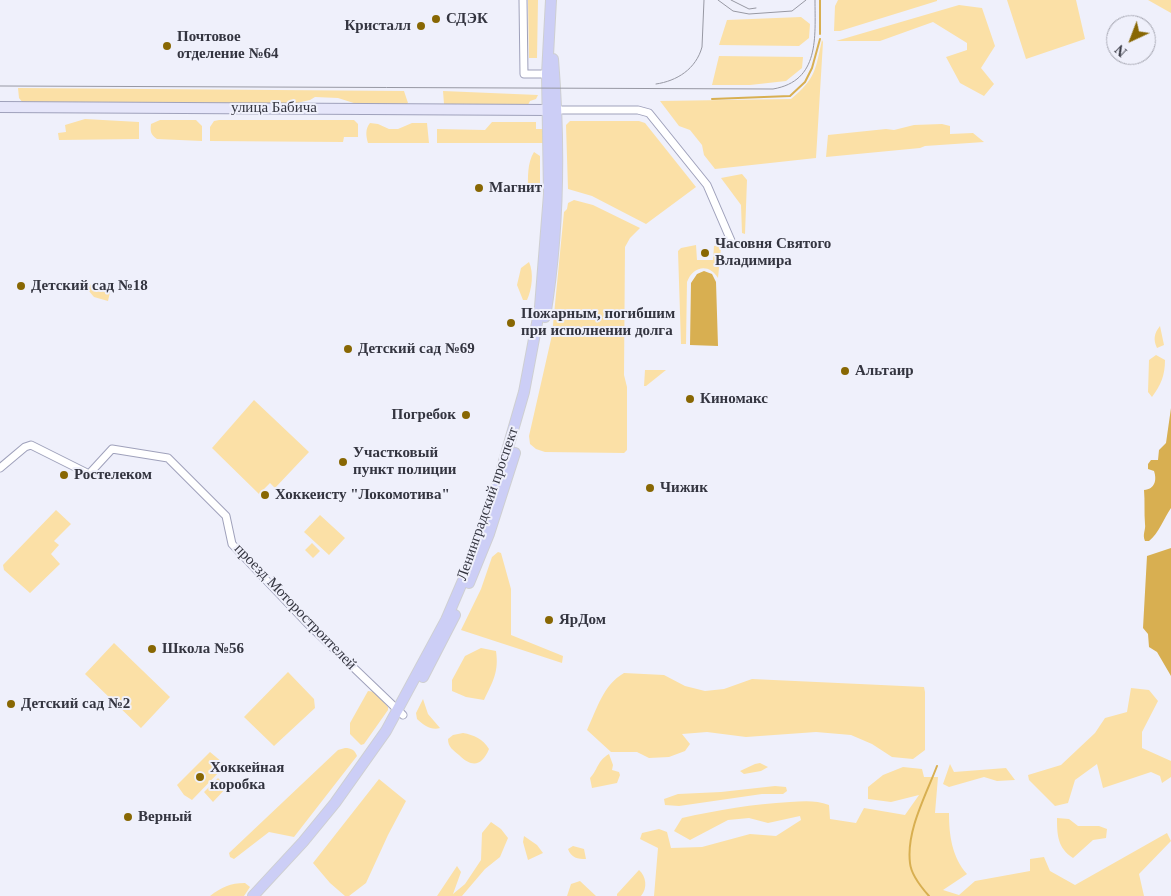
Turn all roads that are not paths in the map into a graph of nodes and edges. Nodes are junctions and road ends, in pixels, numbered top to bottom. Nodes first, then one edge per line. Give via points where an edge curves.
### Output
1 (523, 0) edge
2 (552, 0) edge
3 (551, 74) junction
4 (0, 107) edge
5 (552, 110) junction
6 (732, 244) dead end
7 (0, 468) edge
8 (400, 713) junction
9 (252, 896) edge
10 (261, 896) edge

1 - 3 street via 524,74
2 - 3 main road, Ленинградский проспект
3 - 5 main road, Ленинградский проспект
4 - 5 street, улица Бабича
5 - 6 street via 647,111 702,178 713,196
5 - 8 main road, Ленинградский проспект via 547,225 538,317 524,392 494,496 464,578
7 - 8 street, проезд Моторостроителей via 31,445 89,474 112,450 168,458 226,516 232,544 307,623
8 - 9 main road, Ленинградский проспект via 335,803
8 - 10 main road, Ленинградский проспект via 373,762 339,808

